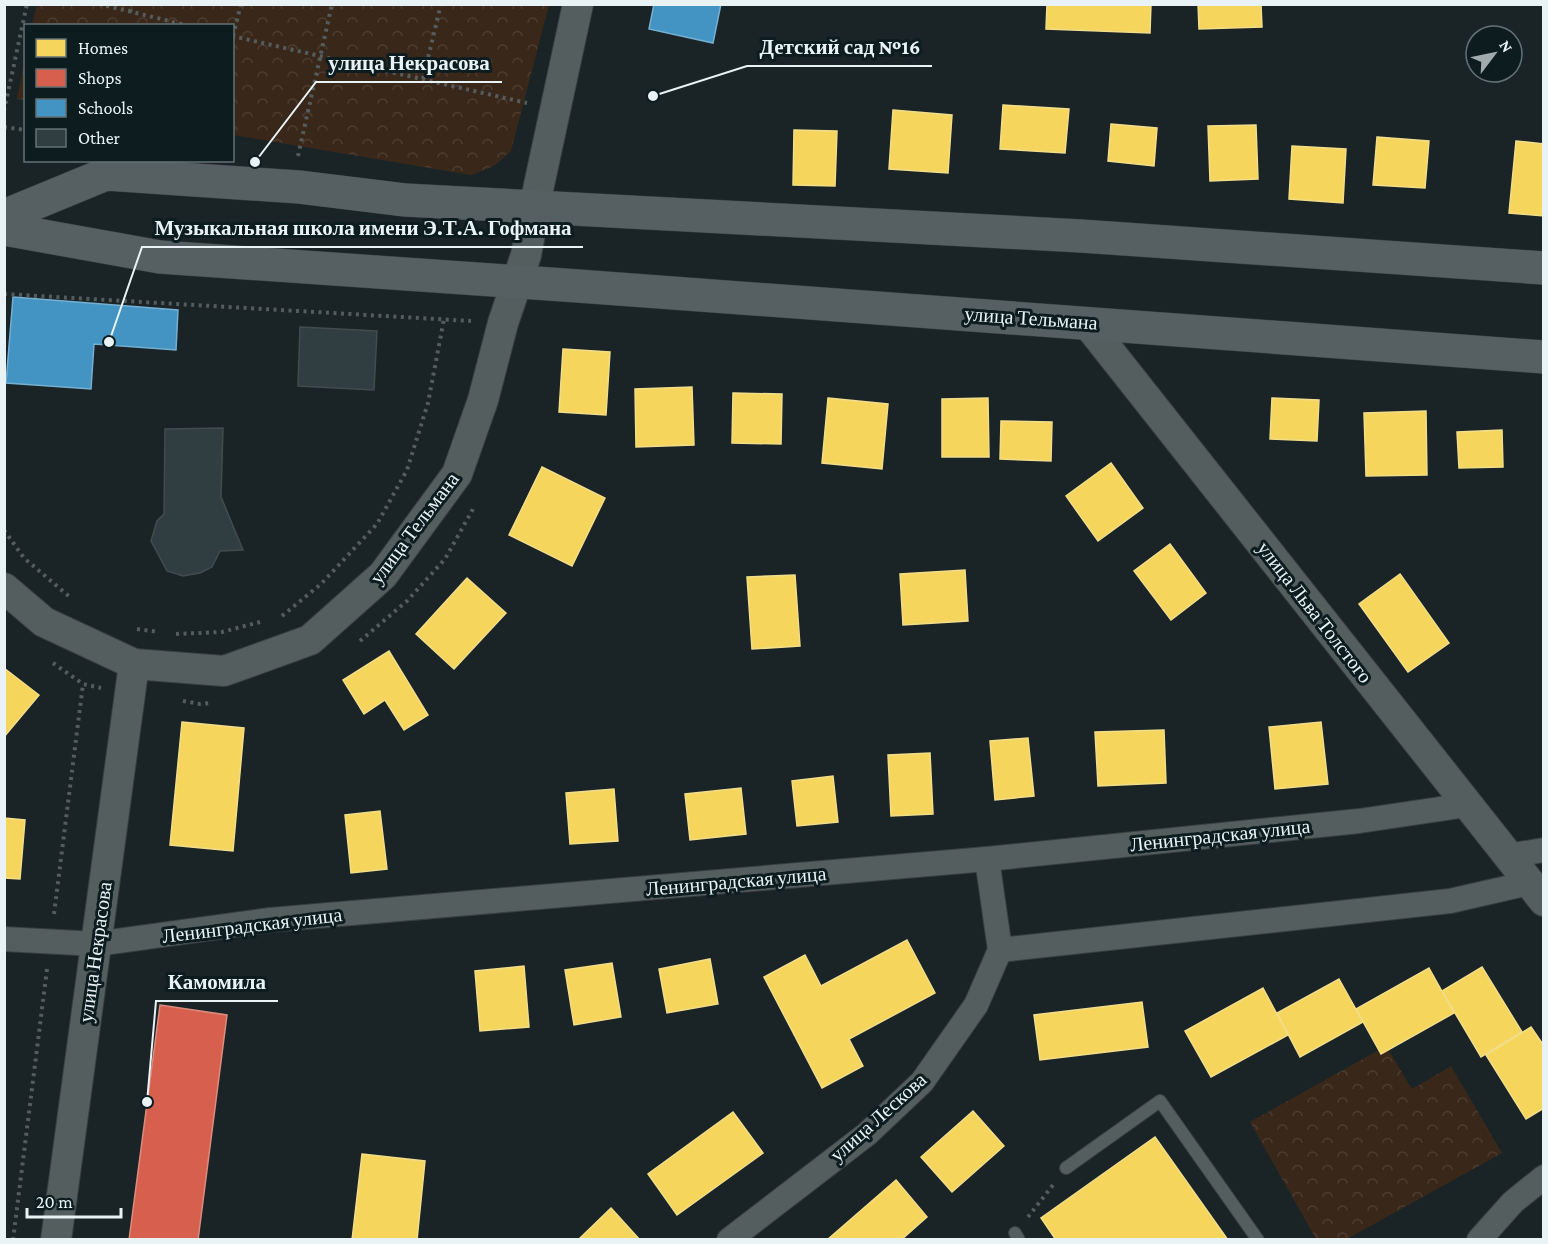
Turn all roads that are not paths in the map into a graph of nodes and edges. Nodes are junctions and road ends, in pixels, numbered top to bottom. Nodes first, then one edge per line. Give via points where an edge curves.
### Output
1 (578, 4) edge
2 (535, 207) junction
3 (4, 216) edge
4 (4, 229) edge
5 (1544, 268) edge
6 (518, 282) junction
7 (1087, 322) junction
8 (1544, 357) edge
9 (4, 588) edge
10 (134, 664) junction
11 (1467, 806) junction
12 (1544, 850) edge
13 (1508, 856) junction
14 (987, 859) junction
15 (1536, 892) edge
16 (4, 939) edge
17 (96, 944) junction
18 (1000, 950) junction
19 (1066, 1168) road end
20 (1544, 1177) edge
21 (56, 1239) edge
22 (729, 1239) edge
23 (1258, 1239) edge
24 (1479, 1239) edge

1 - 2 street, улица Тельмана
2 - 3 main road via 106,174
2 - 5 main road via 1081,236
2 - 6 street, улица Тельмана
4 - 6 main road, улица Тельмана via 160,257
6 - 7 main road, улица Тельмана
6 - 10 street, улица Тельмана via 457,474 383,575 310,640 224,671
7 - 8 main road, улица Тельмана
7 - 11 street, улица Льва Толстого
9 - 10 street, улица Тельмана via 44,622
10 - 17 street, улица Некрасова
11 - 13 street, улица Льва Толстого
11 - 14 street, Ленинградская улица via 1359,821
12 - 13 street
13 - 15 street, улица Льва Толстого
14 - 17 street, Ленинградская улица via 270,920
14 - 18 street
15 - 18 street
16 - 17 street, Ленинградская улица
17 - 21 street, улица Некрасова
18 - 22 street, улица Лескова via 976,1005 922,1082 867,1134
19 - 23 lane via 1160,1101
20 - 24 street via 1513,1202

